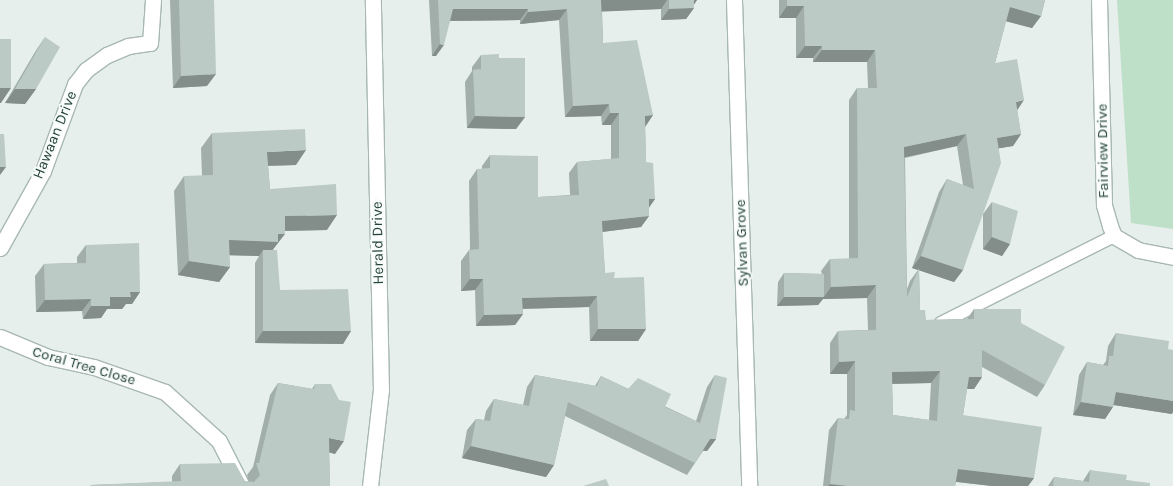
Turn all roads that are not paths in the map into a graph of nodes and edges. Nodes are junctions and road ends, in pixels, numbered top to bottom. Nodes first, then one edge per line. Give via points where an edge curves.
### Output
1 (153, 0) edge
2 (373, 0) edge
3 (734, 0) edge
4 (1099, 0) edge
5 (1114, 236) junction
6 (0, 248) edge
7 (1173, 257) edge
8 (941, 323) edge
9 (0, 337) edge
10 (242, 486) edge
11 (370, 486) edge
12 (749, 486) edge

1 - 6 street, Hawaan Drive via 150,42 107,54 86,70 75,84 43,171
2 - 11 street, Herald Drive via 381,390
3 - 12 street, Sylvan Grove
4 - 5 street, Fairview Drive via 1104,205
5 - 7 street via 1138,250
5 - 8 lane
9 - 10 street, Coral Tree Close via 48,357 94,367 165,392 218,441

